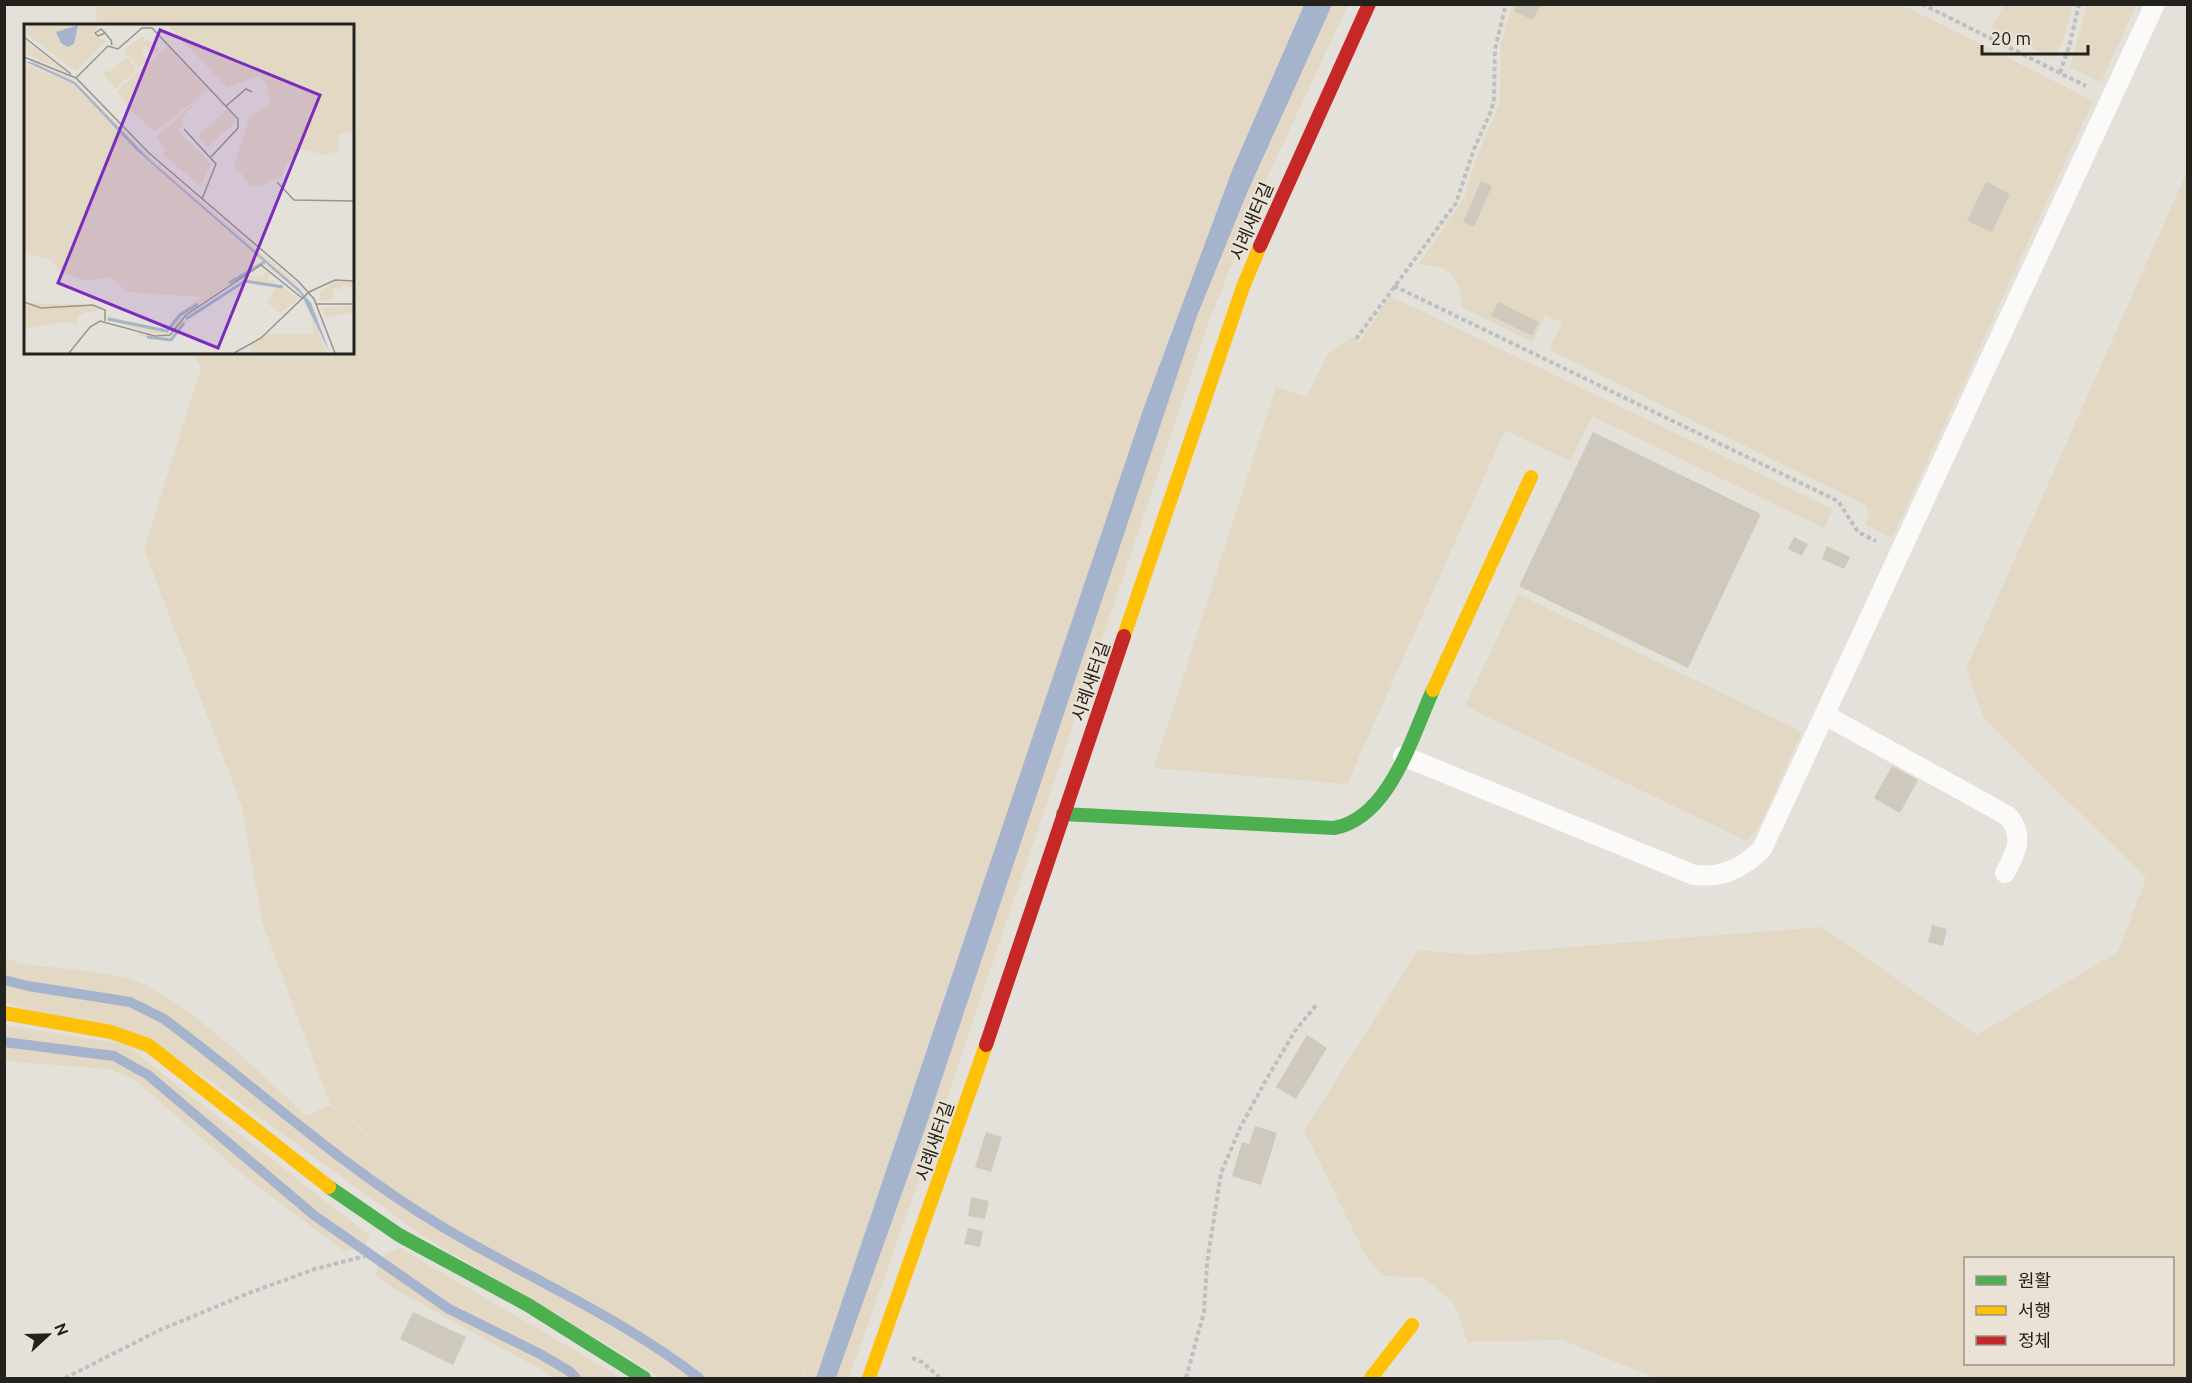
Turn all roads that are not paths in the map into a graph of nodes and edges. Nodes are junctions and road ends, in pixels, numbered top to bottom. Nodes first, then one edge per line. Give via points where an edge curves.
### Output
1 (1369, 4) edge
2 (2155, 4) edge
3 (1531, 477) dead end
4 (1825, 715) junction
5 (1402, 756) junction
6 (1064, 814) junction
7 (2006, 873) dead end
8 (4, 1013) edge
9 (1412, 1325) dead end
10 (644, 1378) edge
11 (869, 1378) edge
12 (1371, 1378) edge

1 - 6 street, 시례새터길 via 1243,287
2 - 4 lane
3 - 5 street
4 - 5 lane via 1762,849 1731,872 1708,877 1682,871
4 - 7 lane via 2008,816 2019,838
5 - 6 street via 1377,804 1364,818 1346,827
6 - 11 street, 시례새터길
8 - 10 street via 111,1032 148,1045 352,1205 528,1305
9 - 12 street

